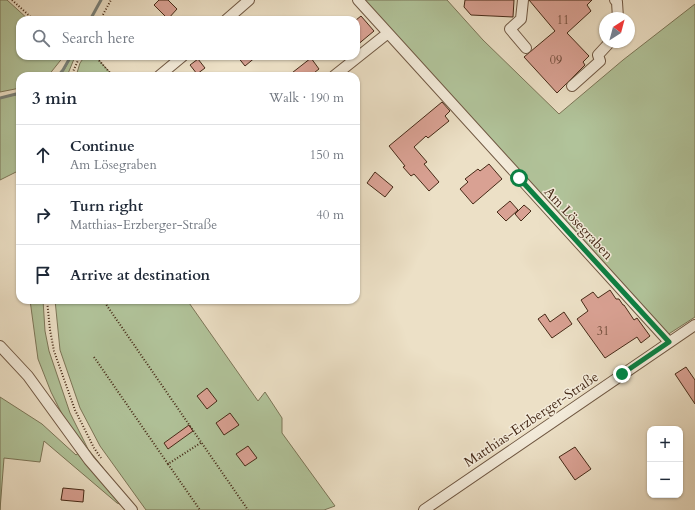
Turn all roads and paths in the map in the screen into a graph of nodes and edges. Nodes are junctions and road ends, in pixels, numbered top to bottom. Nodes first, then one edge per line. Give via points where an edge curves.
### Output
1 (12, 0) edge
2 (111, 0) edge
3 (249, 0) edge
4 (358, 0) edge
5 (523, 0) edge
6 (615, 0) edge
7 (618, 12) edge
8 (30, 16) edge
9 (102, 16) edge
10 (231, 16) edge
11 (388, 33) junction
12 (526, 48) dead end
13 (604, 48) edge
14 (360, 55) edge
15 (77, 60) edge
16 (99, 60) edge
17 (178, 60) edge
18 (354, 60) edge
19 (73, 72) edge
20 (109, 72) edge
21 (164, 72) edge
22 (339, 72) edge
23 (572, 86) dead end
24 (47, 304) edge
25 (106, 304) edge
26 (695, 325) edge
27 (669, 342) junction
28 (0, 346) edge
29 (94, 357) dead end
30 (202, 442) junction
31 (103, 460) dead end
32 (168, 464) junction
33 (132, 510) edge
34 (200, 510) edge
35 (248, 510) edge
36 (424, 510) edge

1 - 8 path
2 - 9 path
3 - 10 street
4 - 11 street, Am Lösegraben
5 - 12 street via 521,19 510,29
6 - 7 street
11 - 14 street
11 - 27 street, Am Lösegraben
13 - 23 street via 598,55 600,61
15 - 19 path
16 - 20 path
17 - 21 street
18 - 22 street
24 - 31 path via 54,350 75,410
25 - 30 path
26 - 27 street, Matthias-Erzberger-Straße
27 - 36 street, Matthias-Erzberger-Straße
28 - 33 street via 28,376 89,460
29 - 32 path
30 - 32 path
30 - 35 path
32 - 34 path

